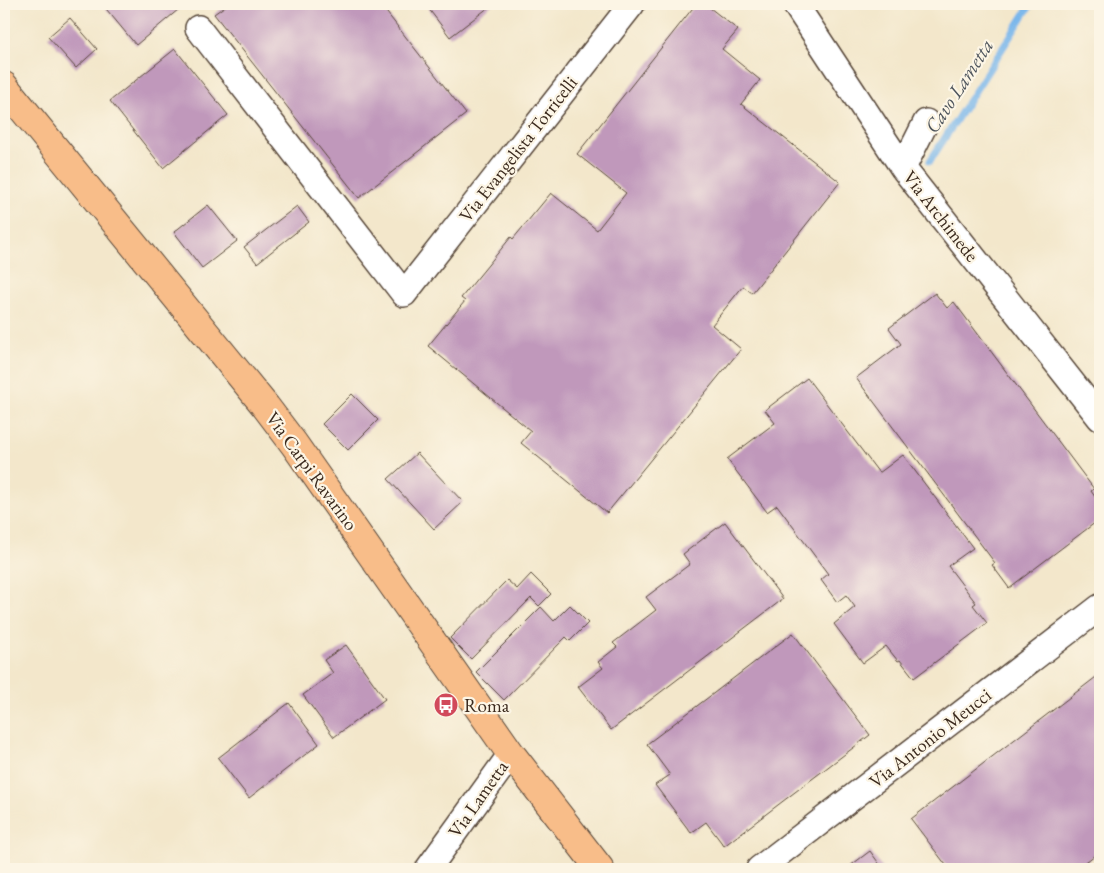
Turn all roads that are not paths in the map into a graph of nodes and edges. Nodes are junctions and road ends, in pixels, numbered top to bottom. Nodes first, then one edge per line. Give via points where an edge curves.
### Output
1 (632, 4) edge
2 (795, 4) edge
3 (198, 28) dead end
4 (4, 86) edge
5 (926, 122) dead end
6 (903, 168) junction
7 (1100, 418) edge
8 (1100, 608) edge
9 (511, 754) junction
10 (428, 869) edge
11 (600, 869) edge
12 (759, 869) edge

1 - 3 street, Via Evangelista Torricelli via 404,294
2 - 6 street, Via Archimede
4 - 9 main road, Via Carpi Ravarino via 266,407
5 - 6 street
6 - 7 street, Via Archimede
8 - 12 street, Via Antonio Meucci
9 - 10 street, Via Lametta
9 - 11 main road, Via Carpi Ravarino

